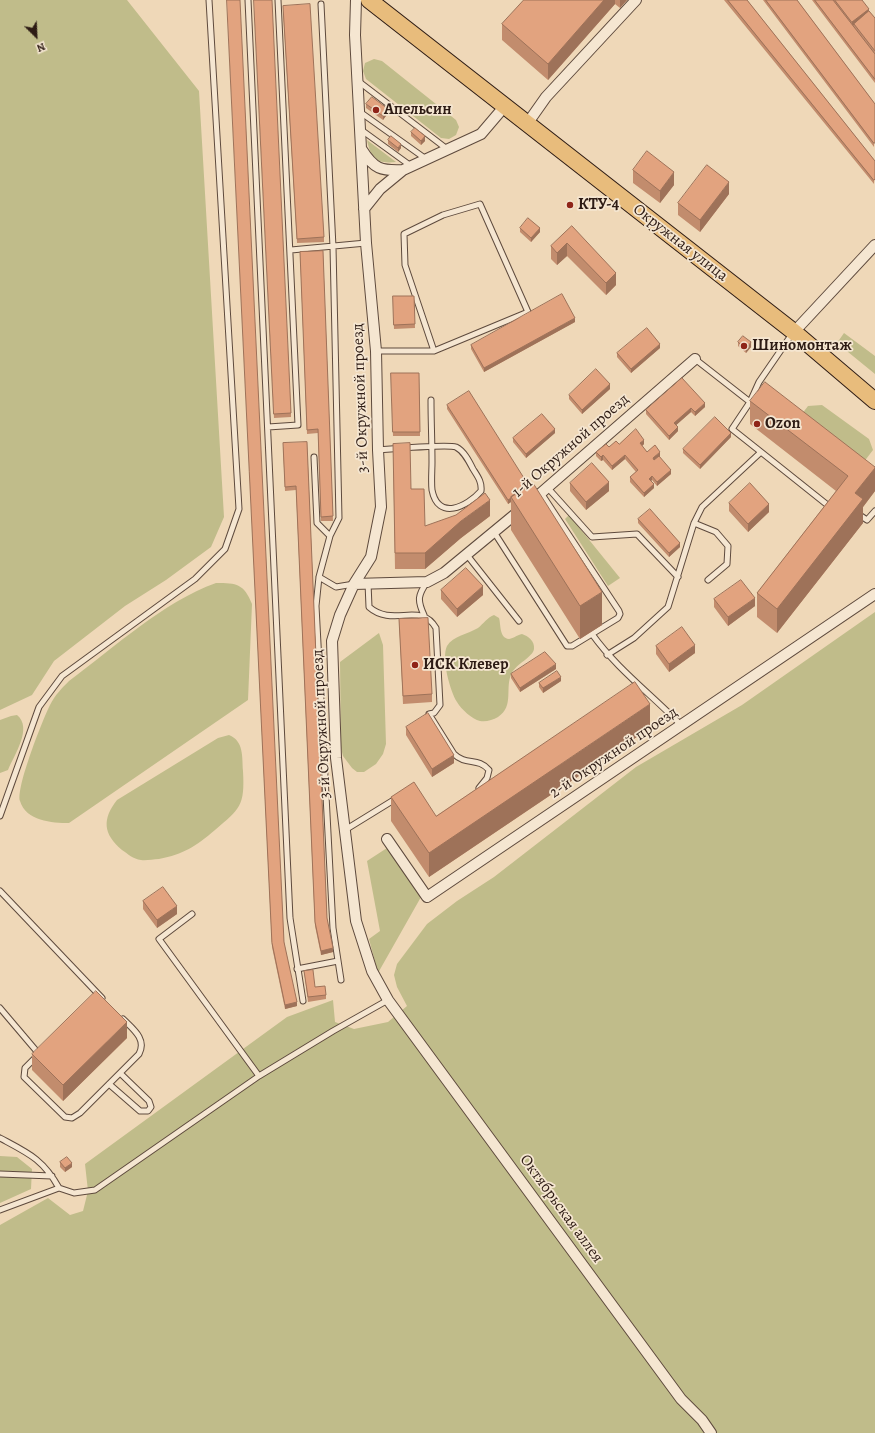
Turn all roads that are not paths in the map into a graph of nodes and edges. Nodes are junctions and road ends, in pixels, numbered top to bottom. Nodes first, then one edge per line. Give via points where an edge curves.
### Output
1 (210, 0) edge
2 (248, 0) edge
3 (278, 0) edge
4 (356, 0) edge
5 (369, 0) edge
6 (636, 0) edge
7 (321, 4) dead end
8 (357, 80) junction
9 (504, 107) junction
10 (359, 111) junction
11 (527, 124) junction
12 (360, 129) junction
13 (361, 148) junction
14 (447, 149) junction
15 (426, 159) junction
16 (407, 168) junction
17 (364, 209) junction
18 (366, 243) junction
19 (875, 245) edge
20 (333, 247) junction
21 (291, 250) junction
22 (794, 332) junction
23 (376, 350) junction
24 (434, 351) junction
25 (695, 359) joint
26 (759, 382) junction
27 (765, 387) edge
28 (431, 400) dead end
29 (875, 401) edge
30 (750, 402) junction
31 (268, 427) junction
32 (432, 447) junction
33 (378, 450) junction
34 (761, 452) junction
35 (314, 457) dead end
36 (544, 490) junction
37 (838, 505) edge
38 (830, 506) junction
39 (875, 511) edge
40 (826, 512) edge
41 (858, 514) edge
42 (694, 523) junction
43 (494, 532) junction
44 (330, 536) junction
45 (467, 555) junction
46 (678, 576) junction
47 (319, 577) junction
48 (708, 580) dead end
49 (427, 582) junction
50 (368, 583) junction
51 (354, 584) junction
52 (875, 594) edge
53 (424, 615) junction
54 (519, 621) dead end
55 (592, 634) junction
56 (607, 655) junction
57 (681, 725) junction
58 (476, 791) edge
59 (406, 793) edge
60 (0, 816) edge
61 (345, 830) junction
62 (387, 839) dead end
63 (0, 891) edge
64 (192, 914) dead end
65 (338, 961) junction
66 (297, 969) junction
67 (341, 980) dead end
68 (105, 1000) edge
69 (388, 1000) junction
70 (303, 1001) dead end
71 (0, 1008) edge
72 (116, 1012) edge
73 (44, 1049) edge
74 (39, 1054) junction
75 (120, 1073) junction
76 (259, 1076) junction
77 (109, 1084) junction
78 (0, 1138) edge
79 (0, 1174) edge
80 (52, 1176) junction
81 (59, 1188) junction
82 (0, 1210) edge
83 (711, 1433) edge

1 - 60 lane via 239,509 225,549 195,579 62,676 39,707
2 - 31 lane
3 - 21 lane
4 - 8 street, 3-й Окружной проезд via 354,35
5 - 9 main road, Окружная улица
6 - 11 street via 546,97
7 - 20 lane
8 - 10 street, 3-й Окружной проезд
8 - 14 lane
9 - 11 main road, Окружная улица
9 - 14 street via 481,134
10 - 12 street, 3-й Окружной проезд
10 - 15 lane
11 - 22 main road, Окружная улица
12 - 13 street, 3-й Окружной проезд
12 - 16 lane
13 - 16 street via 370,163 385,171
13 - 17 street, 3-й Окружной проезд
14 - 15 street
15 - 16 street
16 - 17 street via 380,189
17 - 18 street, 3-й Окружной проезд
18 - 20 lane
18 - 23 street, 3-й Окружной проезд
19 - 22 street
20 - 21 lane
20 - 44 lane via 339,518
21 - 31 lane via 298,426
22 - 26 lane
22 - 29 main road, Окружная улица
23 - 24 lane
23 - 33 street, 3-й Окружной проезд
24 - 24 lane via 528,312 480,204 443,215 404,234 405,265
25 - 30 lane
25 - 36 street, 1-й Окружной проезд
26 - 27 lane
26 - 30 lane
28 - 32 lane
30 - 34 lane via 732,429
31 - 66 lane via 290,918
32 - 32 lane via 451,446 462,451 480,480 481,491 477,496 456,509 447,509 440,504 432,490
32 - 33 lane
33 - 51 street, 3-й Окружной проезд via 381,507 371,557
34 - 38 lane
34 - 42 lane via 705,502
35 - 44 lane via 317,523
36 - 43 street, 1-й Окружной проезд
36 - 46 lane via 592,537 637,534
36 - 55 lane via 620,614 618,618
37 - 38 lane
38 - 40 lane
39 - 41 lane via 867,520
42 - 46 lane
42 - 48 lane via 716,532 728,546 727,564
43 - 45 street, 1-й Окружной проезд
43 - 55 lane via 567,646 572,646
44 - 47 lane
45 - 49 street, 1-й Окружной проезд via 444,573
45 - 54 lane
46 - 56 lane via 668,607 634,638
47 - 51 lane via 336,587
47 - 65 lane via 316,606 333,928
49 - 50 street, 1-й Окружной проезд
49 - 53 lane via 421,591 419,603
50 - 51 street, 1-й Окружной проезд
50 - 53 lane via 369,607 377,614
51 - 61 street, 3-й Окружной проезд via 332,641 336,758
52 - 57 street, 2-й Окружной проезд
53 - 58 lane via 432,620 436,628 440,705 434,713 429,714 459,759 479,762 489,770 483,785
55 - 56 lane
56 - 57 lane
57 - 62 street, 2-й Окружной проезд via 427,897
59 - 61 lane
61 - 69 street, 3-й Окружной проезд via 356,921 372,971
63 - 68 lane
64 - 76 lane via 158,939
65 - 66 lane
65 - 67 lane
66 - 70 lane
69 - 76 lane
69 - 83 street, Октябрьская аллея via 682,1399
71 - 74 lane
72 - 75 lane via 138,1035 142,1044 139,1054
73 - 74 lane
74 - 77 lane via 25,1068 24,1077 65,1117 76,1116
75 - 77 lane
75 - 77 lane via 149,1101 151,1107 148,1112 140,1111
76 - 81 lane via 95,1190 74,1193
78 - 80 lane via 34,1156
79 - 80 lane
80 - 81 lane
81 - 82 lane

